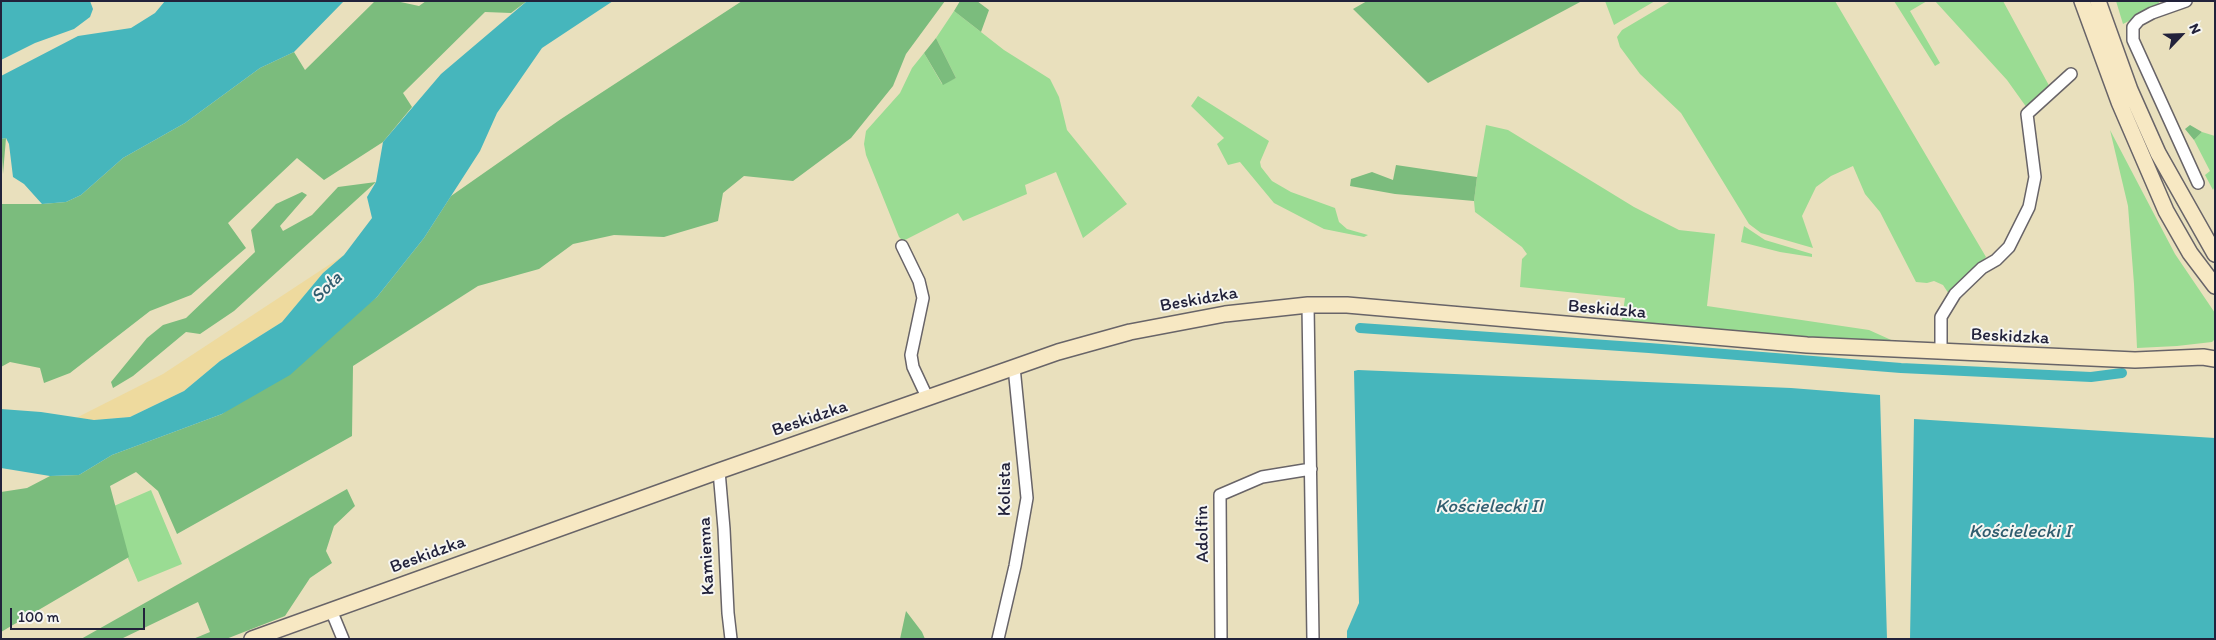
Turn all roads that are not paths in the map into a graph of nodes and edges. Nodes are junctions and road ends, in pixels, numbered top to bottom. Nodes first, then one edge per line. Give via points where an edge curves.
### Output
1 (2082, 1) edge
2 (2098, 1) edge
3 (2186, 1) edge
4 (2071, 74) dead end
5 (2198, 183) dead end
6 (902, 246) dead end
7 (2215, 254) edge
8 (2215, 286) edge
9 (1308, 305) junction
10 (1941, 352) junction
11 (2211, 355) edge
12 (1014, 367) junction
13 (927, 398) junction
14 (1311, 469) junction
15 (718, 471) junction
16 (331, 610) junction
17 (252, 639) edge
18 (343, 639) edge
19 (732, 639) edge
20 (998, 639) edge
21 (1222, 639) edge
22 (1313, 639) edge

1 - 8 main road via 2119,102 2166,211 2186,247
2 - 7 main road via 2130,90 2158,153
3 - 5 street via 2139,20 2133,27 2133,40
4 - 10 street via 2027,114 2035,177 2029,207 2009,247 1955,294 1941,317
6 - 13 street via 919,281 922,298 911,355
9 - 10 main road, Beskidzka via 1364,306 1732,340
9 - 12 main road, Beskidzka via 1225,314 1130,332
9 - 14 street
10 - 11 main road, Beskidzka via 2134,360
12 - 13 main road, Beskidzka
12 - 20 street, Kolista via 1026,498
13 - 15 main road, Beskidzka
14 - 21 street, Adolfin via 1262,477 1220,494
14 - 22 street
15 - 16 main road, Beskidzka
15 - 19 street, Kamienna
16 - 17 main road, Beskidzka
16 - 18 street

